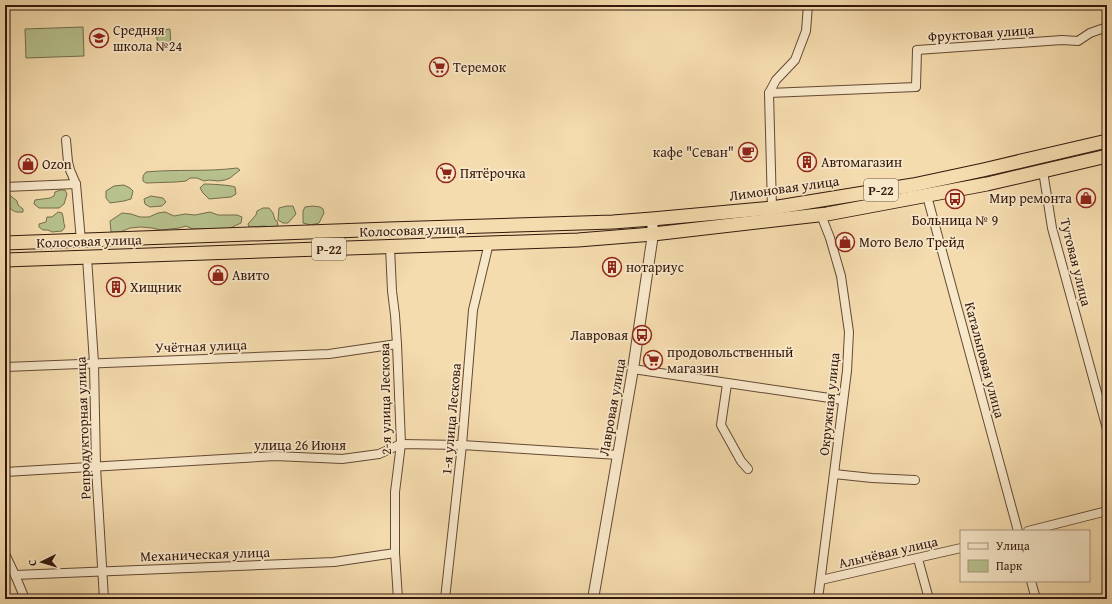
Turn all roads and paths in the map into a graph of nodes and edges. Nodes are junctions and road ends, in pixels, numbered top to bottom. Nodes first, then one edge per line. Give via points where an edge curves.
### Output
1 (808, 5) edge
2 (1107, 27) edge
3 (769, 93) junction
4 (66, 140) dead end
5 (1107, 141) edge
6 (1107, 156) edge
7 (1043, 171) junction
8 (76, 184) junction
9 (5, 187) edge
10 (927, 196) junction
11 (772, 208) junction
12 (821, 215) junction
13 (652, 219) junction
14 (653, 234) junction
15 (81, 241) junction
16 (5, 243) edge
17 (489, 243) junction
18 (390, 247) junction
19 (87, 257) junction
20 (5, 260) edge
21 (397, 344) junction
22 (94, 363) junction
23 (5, 368) edge
24 (633, 369) junction
25 (727, 384) junction
26 (843, 400) junction
27 (1107, 429) edge
28 (401, 444) junction
29 (462, 445) junction
30 (618, 455) junction
31 (96, 467) junction
32 (748, 469) dead end
33 (5, 472) edge
34 (834, 474) junction
35 (915, 480) dead end
36 (1107, 511) edge
37 (1018, 530) edge
38 (1032, 530) edge
39 (960, 548) edge
40 (395, 553) junction
41 (5, 554) edge
42 (918, 559) junction
43 (102, 572) junction
44 (15, 575) junction
45 (821, 580) junction
46 (1031, 582) edge
47 (25, 599) edge
48 (104, 599) edge
49 (398, 599) edge
50 (445, 599) edge
51 (593, 599) edge
52 (818, 599) edge
53 (929, 599) edge
54 (1036, 599) edge

1 - 3 street via 806,31 795,60 776,80
2 - 3 street, Фруктовая улица via 1078,41 917,50 916,87
3 - 11 street
4 - 8 street via 68,162
5 - 11 highway, Лимоновая улица / Р-22 via 913,185
6 - 7 highway, Р-22
7 - 10 highway, Р-22
7 - 27 street, Тутовая улица via 1052,228
8 - 9 street
8 - 15 street
10 - 12 highway, Р-22
10 - 37 street, Катальповая улица
11 - 13 highway, Лимоновая улица / Р-22
12 - 14 highway, Р-22
12 - 26 street, Окружная улица via 841,276 849,332
13 - 14 street, Лавровая улица
13 - 15 highway, Колосовая улица / Р-22
14 - 17 highway, Колосовая улица / Р-22
14 - 24 street, Лавровая улица
15 - 16 highway, Колосовая улица / Р-22
17 - 18 highway, Колосовая улица / Р-22
17 - 29 street, 1-я улица Лескова via 473,310
18 - 19 highway, Колосовая улица / Р-22
18 - 21 street, 2-я улица Лескова
19 - 20 highway, Колосовая улица / Р-22
19 - 22 street, Репродукторная улица
21 - 22 street, Учётная улица via 329,354
21 - 28 street, 2-я улица Лескова
22 - 23 street, Учётная улица
22 - 31 street, Репродукторная улица
24 - 25 street
24 - 30 street, Лавровая улица
25 - 26 street
25 - 32 street via 721,425
26 - 34 street, Окружная улица
28 - 29 street, улица 26 Июня
28 - 31 street, улица 26 Июня via 379,454 342,460 275,456
28 - 40 street, 2-я улица Лескова via 395,492
29 - 30 street, улица 26 Июня
29 - 50 street, 1-я улица Лескова
30 - 51 street, Лавровая улица
31 - 33 street, улица 26 Июня
31 - 43 street, Репродукторная улица
34 - 35 street
34 - 45 street, Окружная улица
36 - 38 street
39 - 42 street, Алычёвая улица
40 - 43 street, Механическая улица via 334,562
40 - 49 street, 2-я улица Лескова
41 - 44 street
42 - 45 street, Алычёвая улица
42 - 53 street
43 - 44 street, Механическая улица
43 - 48 street, Репродукторная улица
44 - 47 street
45 - 52 street, Окружная улица
46 - 54 street

